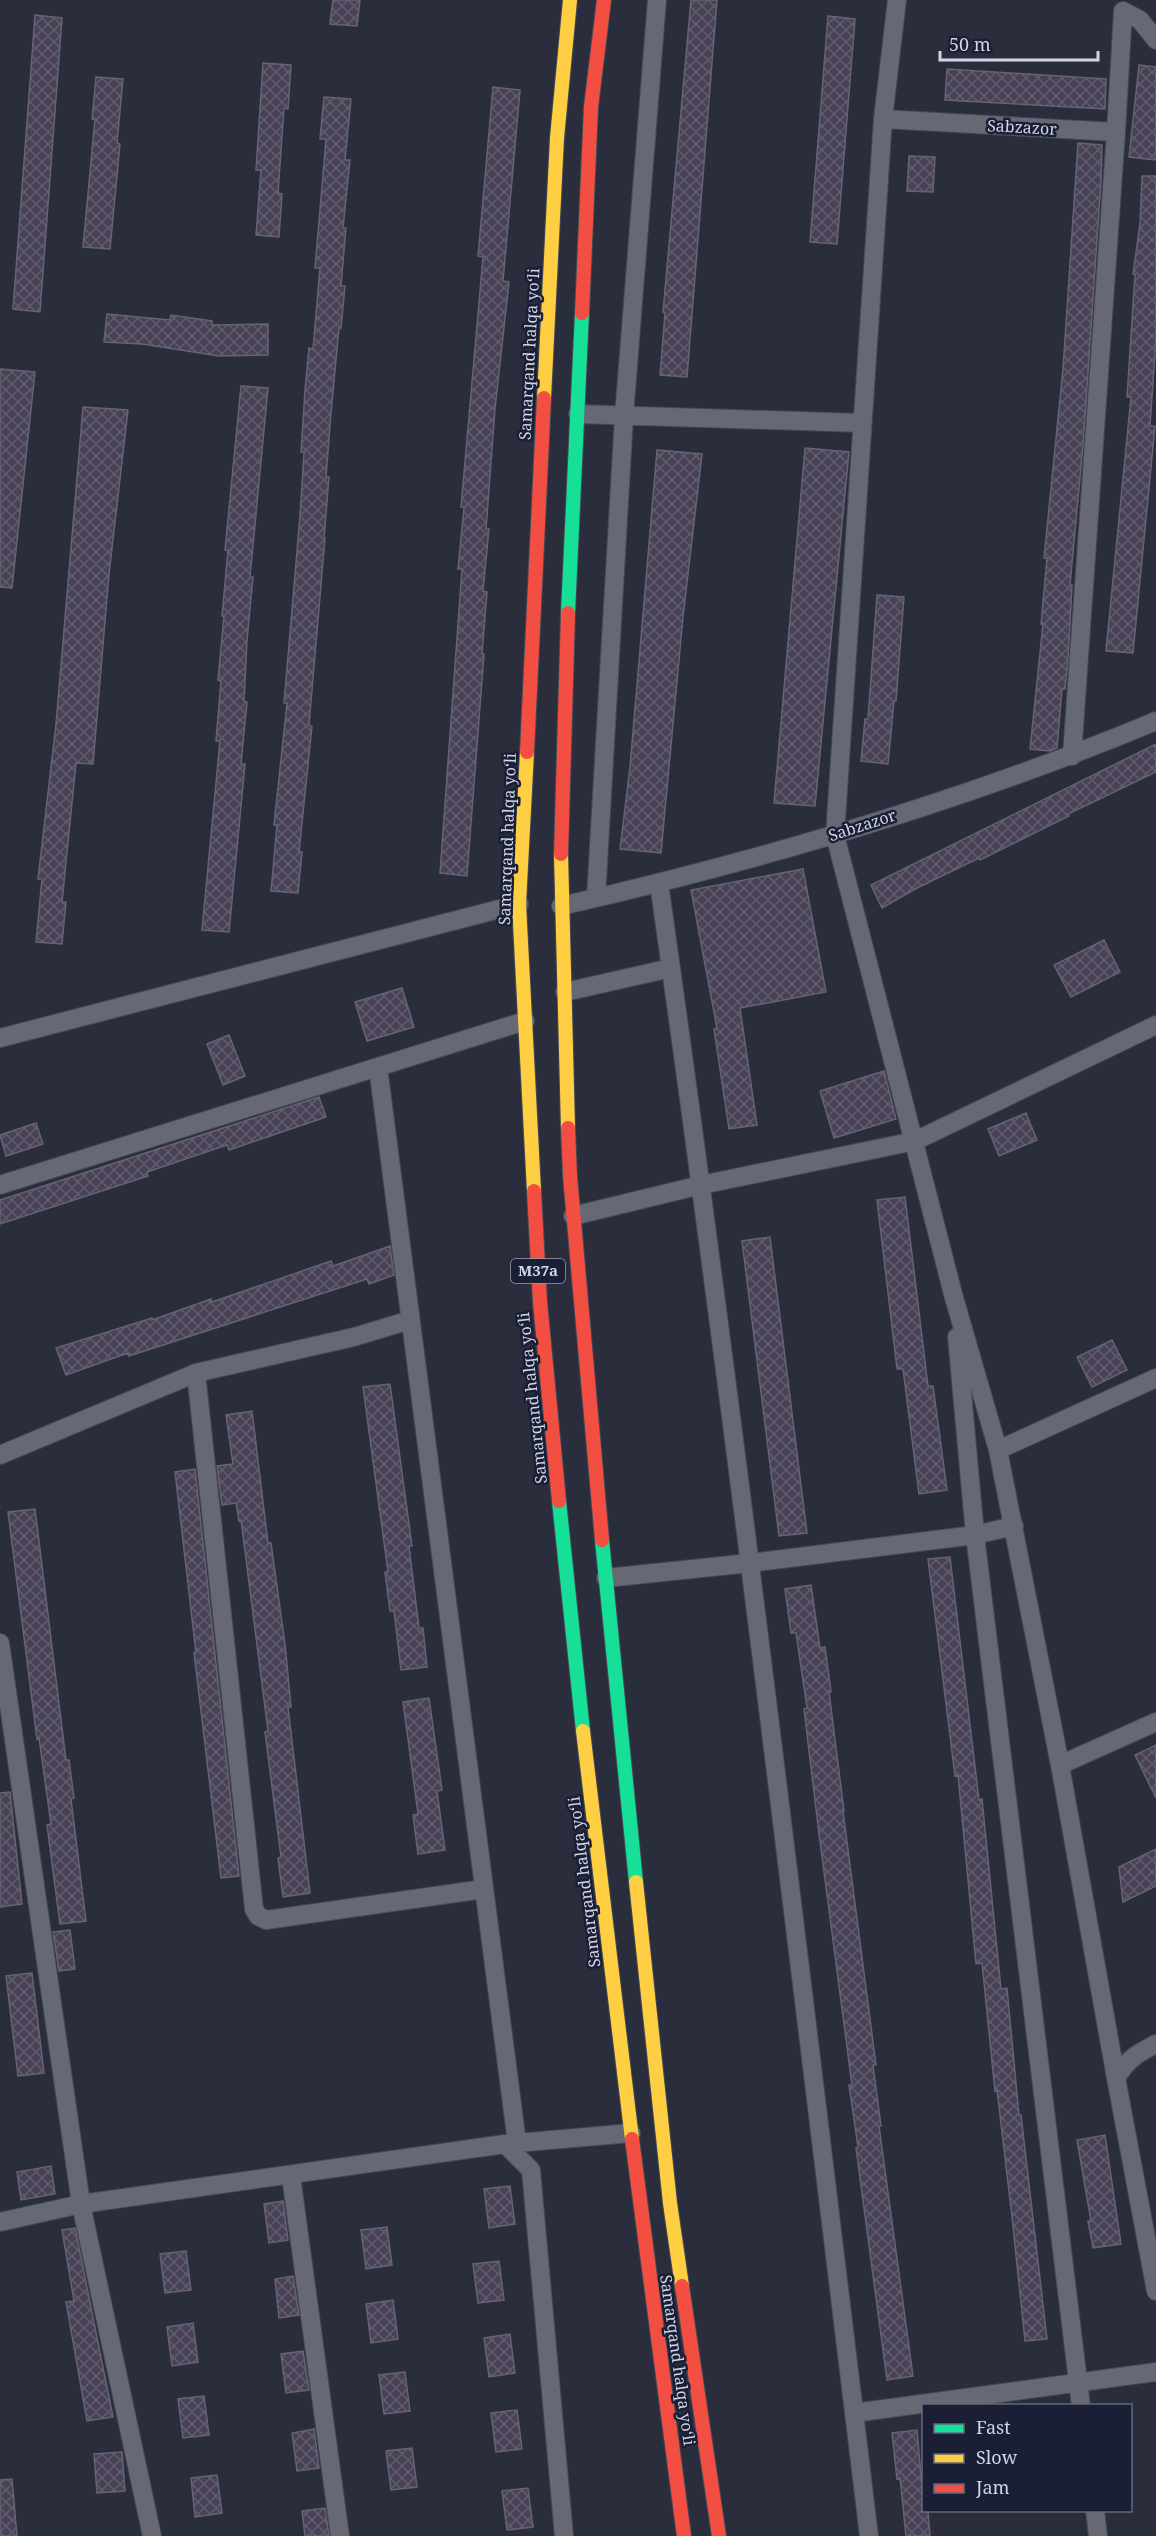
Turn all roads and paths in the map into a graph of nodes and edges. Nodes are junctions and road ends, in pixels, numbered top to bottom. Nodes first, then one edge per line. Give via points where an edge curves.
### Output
1 (570, 0) edge
2 (604, 0) edge
3 (657, 0) edge
4 (897, 0) edge
5 (1124, 5) edge
6 (1156, 40) edge
7 (883, 119) junction
8 (1116, 132) junction
9 (578, 414) junction
10 (624, 416) junction
11 (862, 423) junction
12 (1156, 721) edge
13 (1072, 756) junction
14 (835, 835) junction
15 (658, 883) junction
16 (596, 898) junction
17 (519, 904) junction
18 (561, 906) junction
19 (671, 968) junction
20 (565, 992) junction
21 (525, 1021) junction
22 (1156, 1025) edge
23 (0, 1038) edge
24 (378, 1067) junction
25 (915, 1141) junction
26 (532, 1175) junction
27 (560, 1176) junction
28 (0, 1185) edge
29 (701, 1185) junction
30 (573, 1216) junction
31 (953, 1294) junction
32 (410, 1320) junction
33 (196, 1373) junction
34 (1156, 1378) edge
35 (998, 1450) junction
36 (0, 1455) edge
37 (1014, 1526) junction
38 (975, 1534) junction
39 (750, 1563) junction
40 (606, 1578) junction
41 (0, 1643) edge
42 (1156, 1722) edge
43 (1060, 1765) junction
44 (484, 1888) junction
45 (1156, 2044) edge
46 (1116, 2078) junction
47 (631, 2133) junction
48 (511, 2143) junction
49 (291, 2176) junction
50 (81, 2204) junction
51 (0, 2222) edge
52 (1156, 2291) edge
53 (1156, 2372) edge
54 (1078, 2383) junction
55 (1081, 2404) edge
56 (854, 2413) junction
57 (1095, 2512) edge
58 (152, 2536) edge
59 (340, 2536) edge
60 (564, 2536) edge
61 (684, 2536) edge
62 (719, 2536) edge
63 (869, 2536) edge
64 (1098, 2536) edge

1 - 17 highway, Samarqand halqa yoʻli / M37a via 556,138
2 - 9 highway, Samarqand halqa yoʻli / M37a via 591,107
3 - 10 street
4 - 7 street
5 - 6 street
5 - 8 street
7 - 8 street, Sabzazor
7 - 11 street
8 - 13 street
9 - 10 street
9 - 18 highway, Samarqand halqa yoʻli / M37a via 563,716
10 - 11 street
10 - 16 street
11 - 14 street
12 - 13 street, Sabzazor
13 - 14 street, Sabzazor
14 - 15 street, Sabzazor
14 - 25 street
15 - 16 street, Sabzazor
15 - 19 street
16 - 18 street, Sabzazor
17 - 21 highway, Samarqand halqa yoʻli / M37a
17 - 23 street
18 - 20 highway, Samarqand halqa yoʻli / M37a
19 - 20 street
19 - 29 street
20 - 27 highway, Samarqand halqa yoʻli / M37a
21 - 24 street
21 - 26 highway, Samarqand halqa yoʻli / M37a
22 - 25 street
24 - 28 street
24 - 32 street
25 - 29 street
25 - 31 street
26 - 27 highway
26 - 47 highway, Samarqand halqa yoʻli / M37a via 571,1627
27 - 30 highway, Samarqand halqa yoʻli / M37a
29 - 30 street
29 - 39 street
30 - 40 highway, Samarqand halqa yoʻli / M37a
31 - 35 street
31 - 38 street
32 - 33 street via 354,1337
32 - 44 street
33 - 36 street
33 - 44 street via 254,1909 266,1920
34 - 35 street
35 - 37 street
37 - 38 street
37 - 43 street
38 - 39 street
38 - 54 street
39 - 40 street
39 - 56 street
40 - 62 highway, Samarqand halqa yoʻli / M37a via 670,2204
41 - 50 street
42 - 43 street
43 - 46 street
44 - 48 street
45 - 46 street via 1126,2062
46 - 52 street
47 - 48 street
47 - 61 highway, Samarqand halqa yoʻli / M37a
48 - 49 street
48 - 60 street via 531,2170
49 - 50 street
49 - 59 street
50 - 51 street
50 - 58 street
53 - 54 street
54 - 55 street
54 - 56 street
56 - 63 street
57 - 64 street

